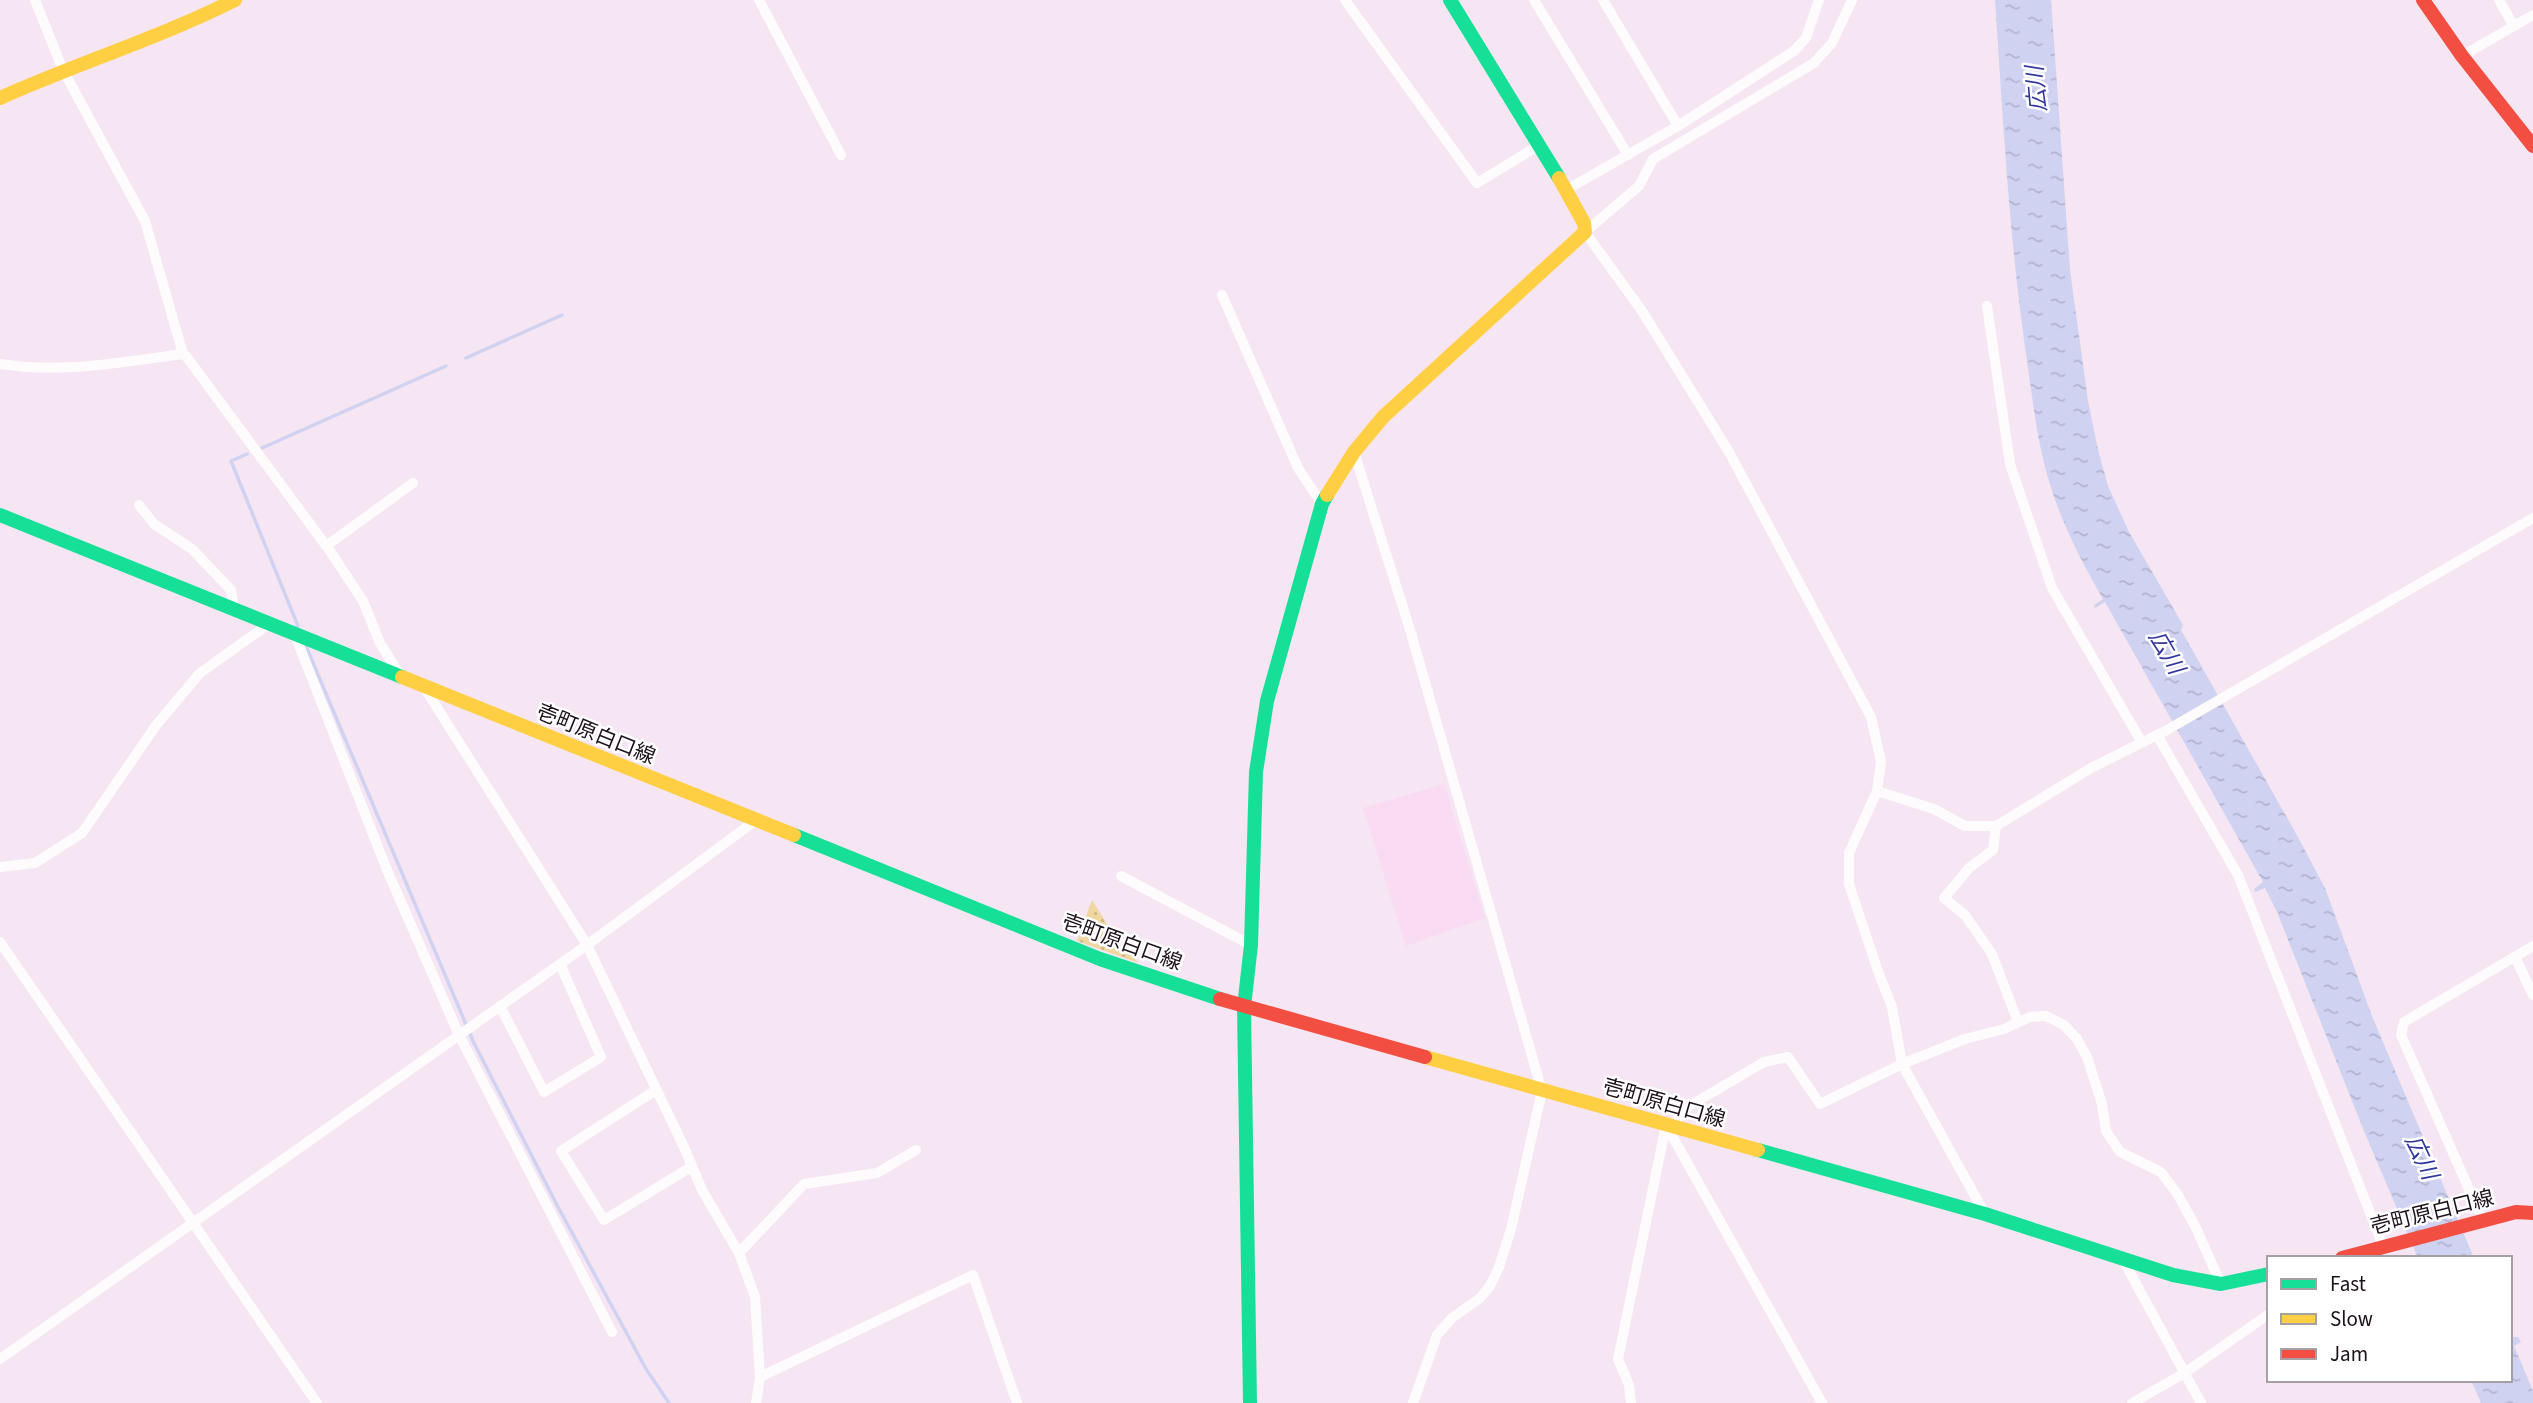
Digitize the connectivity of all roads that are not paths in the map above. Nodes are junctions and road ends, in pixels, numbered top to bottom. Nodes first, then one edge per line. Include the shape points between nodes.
1 (35, 0) edge
2 (759, 0) edge
3 (1345, 0) edge
4 (1450, 0) edge
5 (1534, 0) edge
6 (1603, 0) edge
7 (1819, 0) edge
8 (1852, 0) edge
9 (2423, 0) edge
10 (2499, 0) edge
11 (233, 1) edge
12 (2533, 15) edge
13 (2514, 26) junction
14 (2462, 56) junction
15 (63, 70) junction
16 (0, 97) edge
17 (1678, 126) junction
18 (1538, 146) junction
19 (2533, 146) edge
20 (841, 155) dead end
21 (1628, 155) junction
22 (1566, 190) junction
23 (1585, 232) junction
24 (1222, 295) dead end
25 (1987, 306) dead end
26 (183, 354) junction
27 (0, 364) edge
28 (1354, 452) junction
29 (413, 483) dead end
30 (1322, 504) junction
31 (139, 505) dead end
32 (0, 515) edge
33 (2533, 518) edge
34 (326, 546) junction
35 (234, 610) junction
36 (270, 624) junction
37 (295, 635) junction
38 (401, 678) junction
39 (424, 687) junction
40 (2157, 734) junction
41 (2141, 741) junction
42 (1877, 791) junction
43 (755, 821) junction
44 (1996, 826) junction
45 (0, 867) edge
46 (1121, 876) dead end
47 (0, 942) edge
48 (587, 945) junction
49 (1251, 945) junction
50 (2533, 946) edge
51 (2515, 957) junction
52 (560, 964) junction
53 (2533, 995) edge
54 (500, 1006) junction
55 (1244, 1007) junction
56 (2018, 1022) junction
57 (459, 1035) junction
58 (1902, 1064) junction
59 (656, 1090) junction
60 (1542, 1091) junction
61 (1671, 1127) junction
62 (916, 1150) dead end
63 (691, 1167) junction
64 (2533, 1213) edge
65 (1985, 1214) junction
66 (2480, 1221) junction
67 (194, 1224) junction
68 (2390, 1244) junction
69 (739, 1254) junction
70 (2349, 1256) edge
71 (2121, 1257) junction
72 (2267, 1274) edge
73 (2221, 1284) junction
74 (2267, 1315) edge
75 (611, 1332) dead end
76 (0, 1359) edge
77 (2183, 1374) junction
78 (760, 1377) junction
79 (317, 1403) edge
80 (756, 1403) edge
81 (1017, 1403) edge
82 (1250, 1403) edge
83 (1413, 1403) edge
84 (1631, 1403) edge
85 (1822, 1403) edge
86 (2132, 1403) edge
87 (2201, 1403) edge

1 - 15 street
2 - 20 street
3 - 18 street via 1478,183
4 - 18 main road
5 - 21 street
6 - 17 street
7 - 17 street via 1807,38 1794,51
8 - 23 street via 1832,43 1814,63 1653,159 1639,186
9 - 14 main road
10 - 13 street
11 - 15 main road via 198,19
12 - 13 street
13 - 14 street
14 - 19 main road
15 - 16 main road
15 - 26 street via 145,220
17 - 21 street
18 - 22 main road
21 - 22 street
22 - 23 main road
23 - 28 main road via 1383,417
23 - 42 street via 1642,311 1729,452 1871,717 1881,762
24 - 30 street via 1298,468
25 - 41 street via 2010,464 2052,588
26 - 27 street via 69,369
26 - 34 street
28 - 30 main road
28 - 60 street via 1411,633
29 - 34 street
30 - 49 main road via 1267,701 1256,772
31 - 35 street via 154,524 192,549 231,590
32 - 35 main road, 壱町原白口線
33 - 40 street
34 - 38 street via 363,601
35 - 36 main road, 壱町原白口線
36 - 37 main road, 壱町原白口線
36 - 45 street via 201,673 157,724 82,834 36,863
37 - 38 main road, 壱町原白口線
37 - 57 street via 387,870
38 - 39 main road, 壱町原白口線
39 - 43 main road, 壱町原白口線
39 - 48 street
40 - 41 street
40 - 68 street via 2238,875
41 - 44 street
42 - 44 street via 1934,808 1965,826
42 - 58 street via 1849,853 1849,884 1892,1007
43 - 48 street
43 - 55 main road, 壱町原白口線 via 1100,959
44 - 56 street via 1993,850 1969,868 1944,898 1965,915 1992,954
46 - 49 street
47 - 67 street
48 - 52 street
48 - 59 street
49 - 55 main road
50 - 51 street
51 - 53 street
51 - 66 street via 2404,1022 2401,1035
52 - 54 street
52 - 54 street via 601,1057 544,1092
54 - 57 street
55 - 60 main road, 壱町原白口線
55 - 82 main road
56 - 58 street
56 - 73 street via 2046,1016 2077,1039 2087,1057 2106,1131 2120,1152 2161,1172 2196,1227
57 - 67 street
57 - 75 street
58 - 61 street via 1821,1104 1788,1057 1764,1062 1679,1112
58 - 65 street
59 - 63 street
59 - 63 street via 561,1151 604,1220
60 - 61 main road, 壱町原白口線
60 - 83 street via 1499,1267 1480,1298 1437,1335
61 - 65 main road, 壱町原白口線
61 - 84 street via 1618,1359
61 - 85 street
62 - 69 street via 877,1172 804,1184
63 - 69 street
64 - 66 main road, 壱町原白口線 via 2516,1212
65 - 71 main road, 壱町原白口線
66 - 68 main road, 壱町原白口線
67 - 76 street
67 - 79 street
68 - 70 main road, 壱町原白口線
69 - 78 street via 755,1297
71 - 73 main road, 壱町原白口線 via 2174,1275
71 - 77 street
72 - 73 main road, 壱町原白口線
74 - 77 street
77 - 86 street
77 - 87 street
78 - 80 street
78 - 81 street via 973,1275

